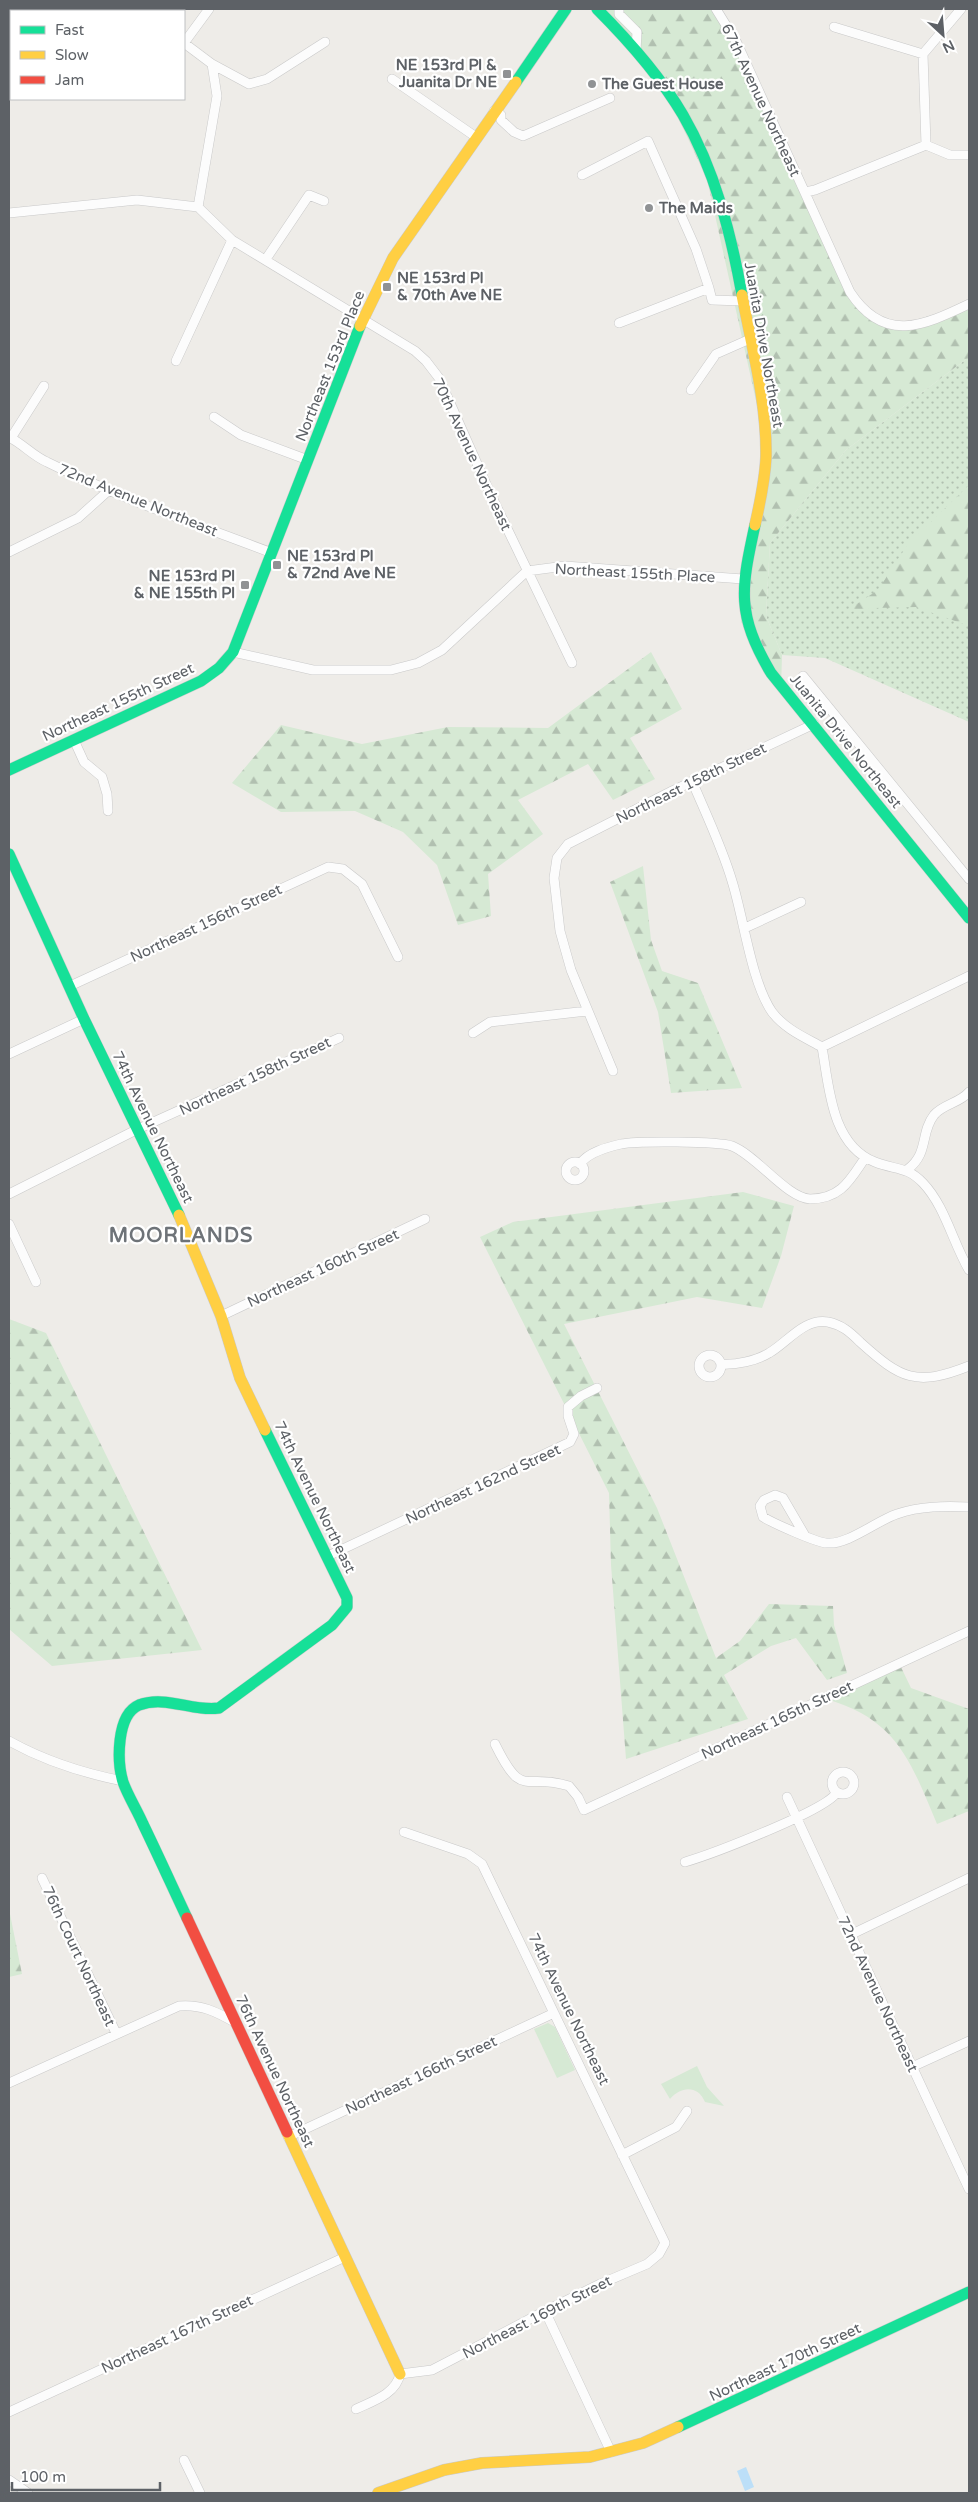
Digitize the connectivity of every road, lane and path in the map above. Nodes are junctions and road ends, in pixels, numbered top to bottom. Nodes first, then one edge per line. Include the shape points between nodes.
1 (209, 9) edge
2 (566, 9) edge
3 (597, 9) edge
4 (619, 9) edge
5 (716, 9) edge
6 (961, 9) edge
7 (834, 27) dead end
8 (185, 42) edge
9 (324, 42) dead end
10 (185, 44) edge
11 (636, 51) junction
12 (923, 54) junction
13 (212, 64) junction
14 (392, 80) dead end
15 (610, 98) dead end
16 (494, 111) junction
17 (476, 137) junction
18 (926, 145) junction
19 (969, 155) edge
20 (582, 175) dead end
21 (805, 192) junction
22 (324, 201) dead end
23 (198, 207) junction
24 (9, 213) edge
25 (232, 240) junction
26 (266, 259) junction
27 (709, 288) junction
28 (743, 301) junction
29 (969, 304) edge
30 (363, 319) junction
31 (619, 323) dead end
32 (750, 339) junction
33 (176, 362) dead end
34 (44, 386) dead end
35 (691, 390) dead end
36 (214, 417) dead end
37 (10, 437) edge
38 (308, 460) junction
39 (108, 491) junction
40 (9, 552) edge
41 (272, 553) junction
42 (527, 572) junction
43 (743, 579) junction
44 (234, 652) junction
45 (572, 663) dead end
46 (803, 676) dead end
47 (814, 724) junction
48 (74, 740) junction
49 (9, 770) edge
50 (692, 781) junction
51 (108, 811) dead end
52 (9, 854) edge
53 (969, 879) edge
54 (801, 902) dead end
55 (969, 918) edge
56 (745, 928) junction
57 (398, 957) dead end
58 (969, 976) edge
59 (70, 986) junction
60 (587, 1011) junction
61 (84, 1019) junction
62 (473, 1033) dead end
63 (339, 1038) dead end
64 (822, 1047) junction
65 (9, 1054) edge
66 (613, 1071) dead end
67 (969, 1092) edge
68 (138, 1129) junction
69 (865, 1158) junction
70 (580, 1164) dead end
71 (908, 1169) junction
72 (9, 1194) edge
73 (425, 1219) dead end
74 (9, 1224) edge
75 (969, 1270) edge
76 (36, 1282) dead end
77 (221, 1316) junction
78 (721, 1364) dead end
79 (969, 1366) edge
80 (598, 1388) dead end
81 (969, 1506) edge
82 (804, 1534) junction
83 (328, 1556) junction
84 (969, 1631) edge
85 (9, 1741) edge
86 (494, 1744) dead end
87 (123, 1781) junction
88 (837, 1792) dead end
89 (786, 1797) dead end
90 (796, 1817) junction
91 (404, 1832) dead end
92 (685, 1862) dead end
93 (42, 1878) dead end
94 (969, 1878) edge
95 (850, 1935) junction
96 (554, 2013) junction
97 (236, 2023) junction
98 (116, 2033) junction
99 (969, 2041) edge
100 (912, 2067) junction
101 (9, 2083) edge
102 (687, 2111) dead end
103 (288, 2137) junction
104 (622, 2155) junction
105 (969, 2190) edge
106 (665, 2243) joint
107 (345, 2257) junction
108 (969, 2292) edge
109 (545, 2311) junction
110 (400, 2374) junction
111 (356, 2409) dead end
112 (9, 2412) edge
113 (610, 2452) junction
114 (184, 2460) dead end
115 (9, 2480) edge
116 (28, 2493) edge
117 (200, 2493) edge
118 (378, 2493) edge

1 - 8 street
2 - 16 street, Northeast 153rd Place
3 - 11 street, Juanita Drive Northeast
4 - 11 street via 618,14 624,22 637,32
5 - 21 street, 67th Avenue Northeast via 737,43
6 - 12 street
7 - 12 street
9 - 13 street via 267,79 249,84
10 - 13 street
11 - 28 street, Juanita Drive Northeast via 679,109 700,150 724,218
12 - 18 street
13 - 23 street via 218,96
14 - 17 street
15 - 16 street via 523,136 514,132
16 - 17 street, Northeast 153rd Place
17 - 30 street, Northeast 153rd Place via 393,258
18 - 19 street via 950,155
18 - 21 street
20 - 27 street via 648,141 696,249
21 - 29 street, 67th Avenue Northeast via 850,292 860,308 872,318 896,326 913,326 931,322
22 - 26 street via 309,195
23 - 24 street via 137,200
23 - 25 street, 70th Avenue Northeast
25 - 26 street, 70th Avenue Northeast
25 - 33 street
26 - 30 street, 70th Avenue Northeast
27 - 28 street via 712,300
27 - 31 street
28 - 32 street, Juanita Drive Northeast
30 - 38 street, Northeast 153rd Place
30 - 42 street, 70th Avenue Northeast via 414,351 435,372
32 - 35 street via 716,354
32 - 43 street, Juanita Drive Northeast via 766,426 765,474
34 - 37 street
36 - 38 street via 241,436
37 - 39 street, 72nd Avenue Northeast via 44,461
38 - 41 street, Northeast 153rd Place
39 - 40 street via 78,518
39 - 41 street, 72nd Avenue Northeast
41 - 44 street, Northeast 153rd Place
42 - 43 street, Northeast 155th Place via 564,566
42 - 44 street via 442,650 418,663 391,670 313,670
42 - 45 street, 70th Avenue Northeast
43 - 47 street, Juanita Drive Northeast via 744,614 753,644 771,673
44 - 48 street, Northeast 155th Street via 201,681
46 - 53 street
47 - 50 street, Northeast 158th Street
47 - 55 street, Juanita Drive Northeast
48 - 49 street, Northeast 155th Street
48 - 51 street via 84,762 102,777
50 - 56 street via 732,878
50 - 60 street, Northeast 158th Street via 568,844 557,858 555,886 560,931
52 - 59 street, 74th Avenue Northeast
54 - 56 street
56 - 64 street via 755,972 773,1013 787,1028
57 - 59 street, Northeast 156th Street via 362,884 343,869 328,867
58 - 64 street
59 - 61 street, 74th Avenue Northeast
60 - 62 street via 490,1022
60 - 66 street
61 - 65 street
61 - 68 street, 74th Avenue Northeast
63 - 68 street, Northeast 158th Street
64 - 69 street via 834,1112 843,1132
67 - 71 street via 934,1115 929,1123 924,1150
68 - 72 street, Northeast 158th Street
68 - 77 street, 74th Avenue Northeast via 190,1238
69 - 70 street via 840,1192 808,1199 790,1191 751,1156 730,1146 684,1142 623,1144 596,1152
69 - 71 street
71 - 75 street via 934,1198
73 - 77 street, Northeast 160th Street
74 - 76 street
77 - 83 street, 74th Avenue Northeast via 240,1378
78 - 79 street via 748,1361 767,1354 808,1324 826,1322 848,1330 886,1365 903,1374 935,1378
80 - 83 street, Northeast 162nd Street via 568,1407 574,1434 570,1442
81 - 82 street via 940,1506 898,1513 828,1544
82 - 82 street via 783,1498 775,1495 764,1500 760,1506 763,1517
83 - 87 street, 74th Avenue Northeast via 347,1598 347,1607 342,1615 312,1641 219,1708 205,1711 152,1701 134,1708 124,1718 119,1731
84 - 86 street, Northeast 165th Street via 584,1810 569,1786 526,1783 515,1777
85 - 87 street via 31,1754 83,1773
87 - 97 street, 76th Avenue Northeast
88 - 90 street via 831,1800
89 - 90 street, 72nd Avenue Northeast
90 - 92 street
90 - 95 street, 72nd Avenue Northeast
91 - 96 street, 74th Avenue Northeast via 468,1854 482,1864
93 - 98 street, 76th Court Northeast
94 - 95 street
95 - 100 street, 72nd Avenue Northeast
96 - 103 street, Northeast 166th Street
96 - 104 street, 74th Avenue Northeast
97 - 98 street via 209,2009 179,2006
97 - 103 street, 76th Avenue Northeast
98 - 101 street
99 - 100 street
100 - 105 street, 72nd Avenue Northeast
102 - 104 street via 676,2127
103 - 107 street, 76th Avenue Northeast
104 - 106 street, 74th Avenue Northeast
106 - 109 street, Northeast 169th Street via 659,2254 647,2264
107 - 110 street, 76th Avenue Northeast
107 - 112 street, Northeast 167th Street
108 - 113 street, Northeast 170th Street via 679,2428 644,2443
109 - 110 street, Northeast 169th Street via 432,2370
109 - 113 street
110 - 111 street via 398,2384 391,2390
113 - 118 street, Northeast 170th Street via 568,2459 468,2465 423,2476
114 - 117 street
115 - 116 street

